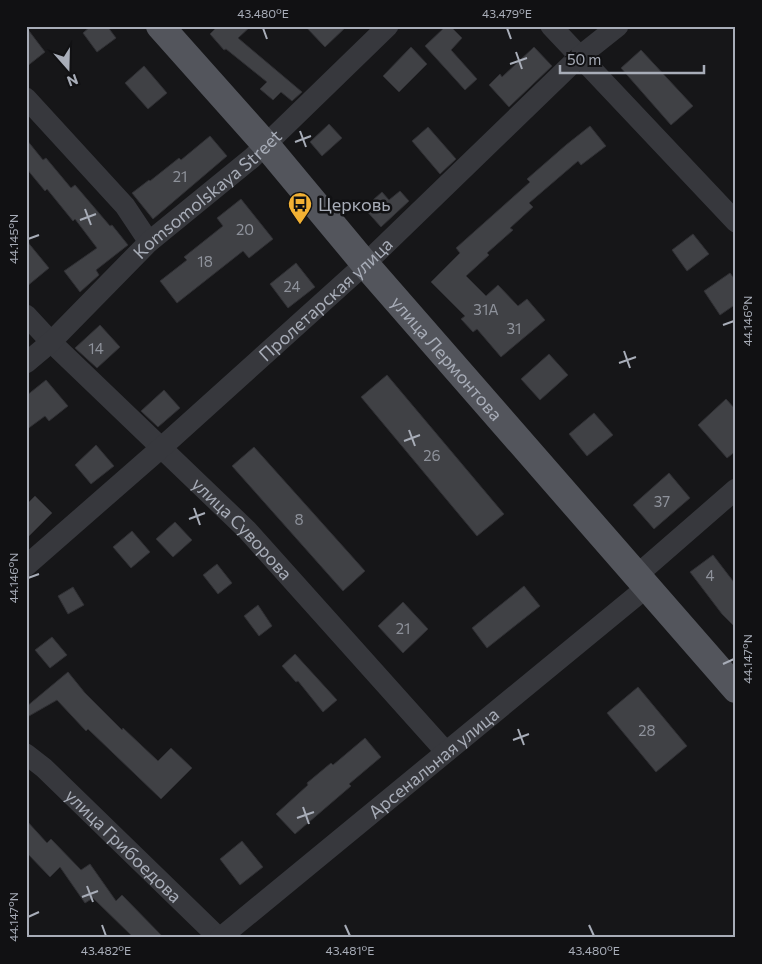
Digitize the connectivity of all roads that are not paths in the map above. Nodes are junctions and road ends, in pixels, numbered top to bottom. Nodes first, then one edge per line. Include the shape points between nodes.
1 (160, 26) edge
2 (388, 26) edge
3 (550, 26) edge
4 (618, 26) edge
5 (579, 57) junction
6 (26, 98) edge
7 (266, 146) junction
8 (736, 222) edge
9 (149, 242) junction
10 (365, 264) junction
11 (26, 315) edge
12 (51, 342) junction
13 (26, 363) edge
14 (161, 448) junction
15 (736, 489) edge
16 (26, 566) edge
17 (641, 581) junction
18 (736, 689) edge
19 (446, 752) junction
20 (26, 754) edge
21 (220, 938) edge

1 - 7 main road, улица Лермонтова
2 - 7 street, Komsomolskaya Street
3 - 5 street
4 - 5 street, Пролетарская улица
5 - 8 street
5 - 10 street, Пролетарская улица
6 - 9 street via 126,206
7 - 9 street, Komsomolskaya Street
7 - 10 main road, улица Лермонтова
9 - 12 street, Komsomolskaya Street
10 - 14 street, Пролетарская улица
10 - 17 main road, улица Лермонтова
11 - 12 street, улица Суворова
12 - 13 street, Komsomolskaya Street
12 - 14 street, улица Суворова
14 - 16 street, Пролетарская улица
14 - 19 street, улица Суворова via 247,530
15 - 17 street, Арсенальная улица
17 - 18 main road, улица Лермонтова
17 - 19 street, Арсенальная улица
19 - 21 street, Арсенальная улица
20 - 21 street, улица Грибоедова

